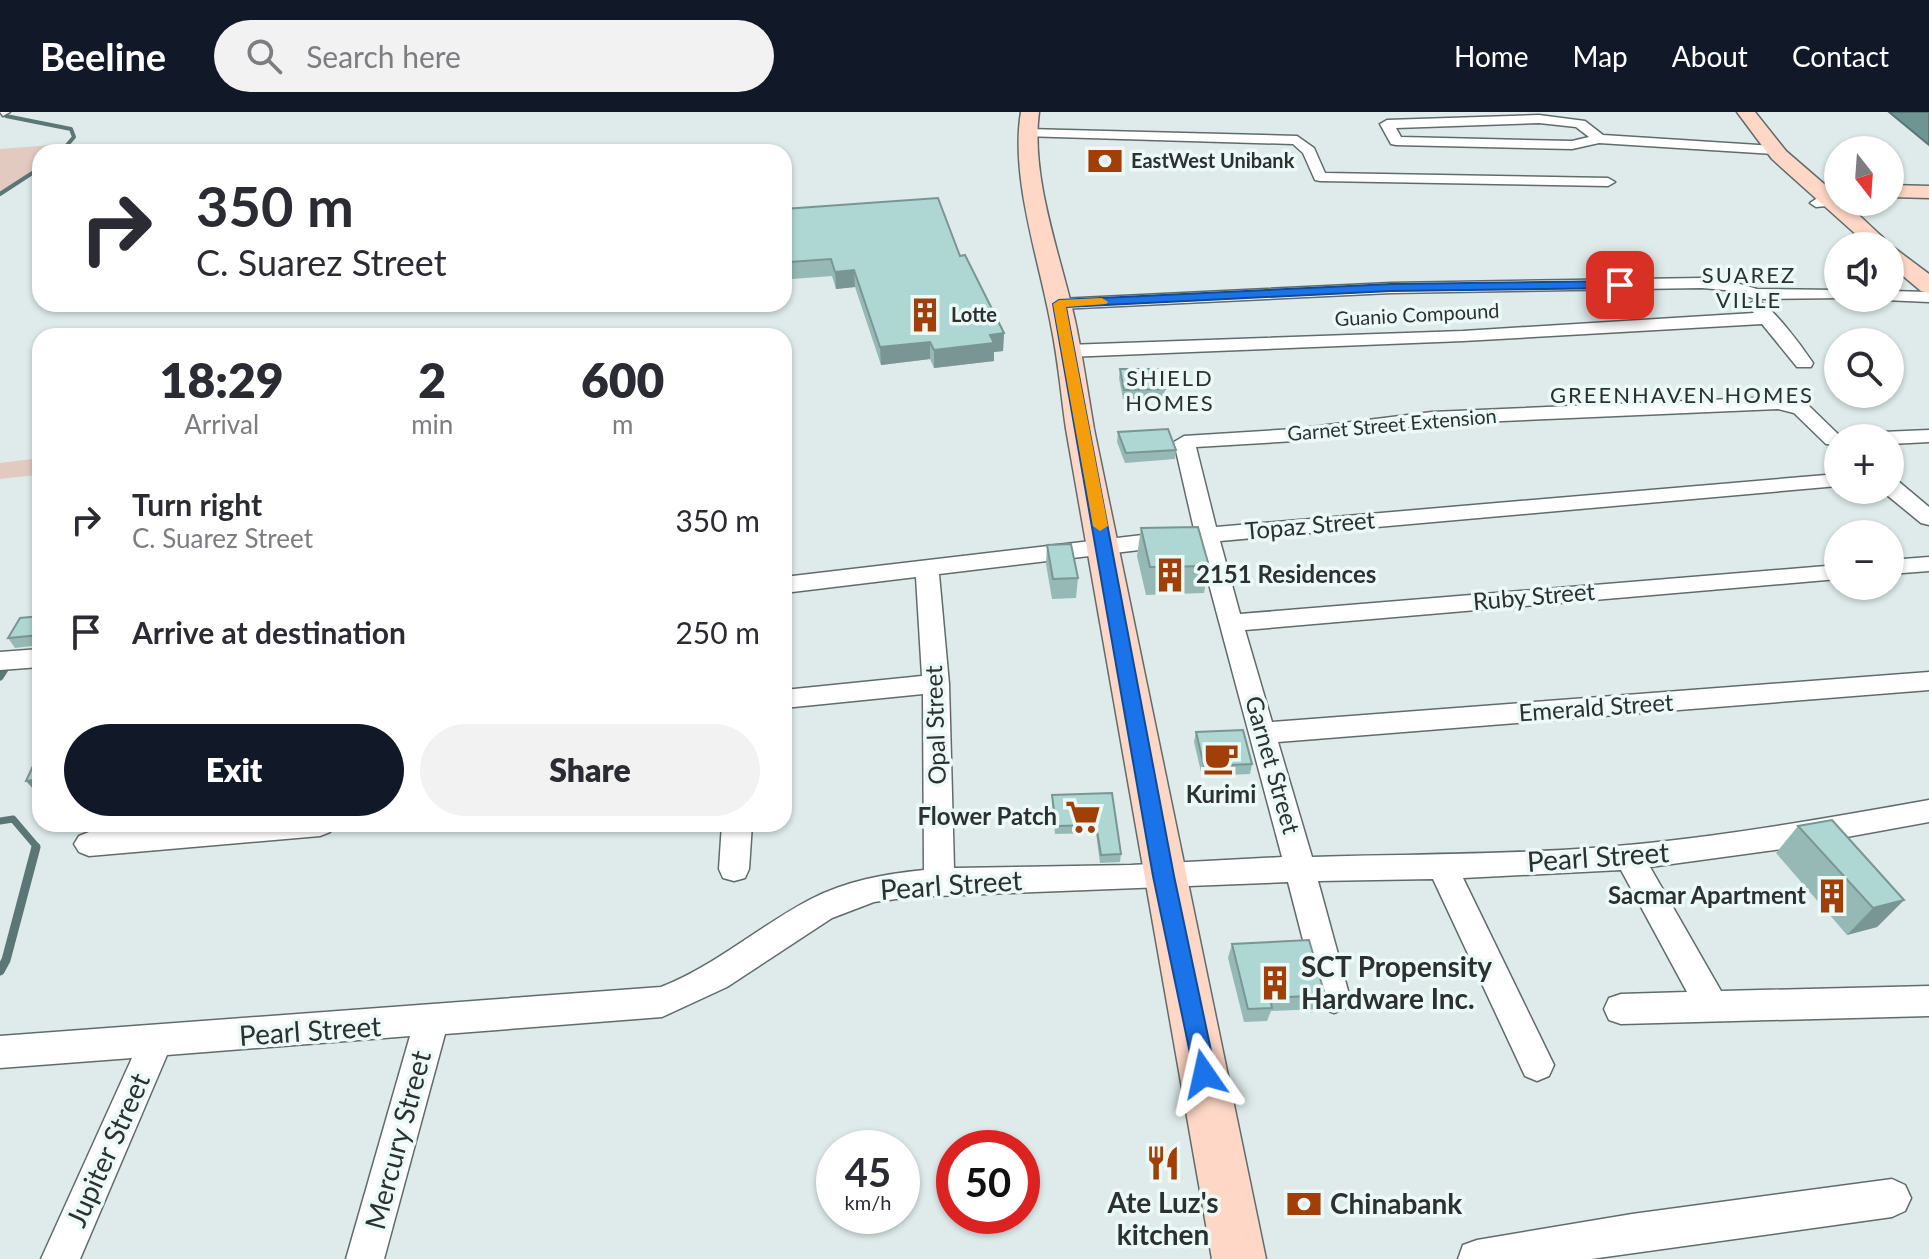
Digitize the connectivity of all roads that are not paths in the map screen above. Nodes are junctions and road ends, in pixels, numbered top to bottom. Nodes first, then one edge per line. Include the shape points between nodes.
1 (1030, 112) edge
2 (1746, 112) edge
3 (1027, 133) junction
4 (1599, 139) junction
5 (1774, 150) junction
6 (1608, 182) dead end
7 (1904, 191) edge
8 (1929, 192) edge
9 (1824, 193) edge
10 (1849, 216) edge
11 (1867, 232) edge
12 (1904, 265) edge
13 (1929, 286) edge
14 (1740, 289) junction
15 (1824, 295) edge
16 (1904, 296) edge
17 (1929, 297) edge
18 (1059, 304) junction
19 (1768, 318) junction
20 (1067, 351) junction
21 (1804, 363) dead end
22 (1824, 430) edge
23 (1929, 436) edge
24 (1904, 437) edge
25 (1824, 481) edge
26 (1904, 497) edge
27 (1929, 518) edge
28 (1206, 535) junction
29 (1104, 546) junction
30 (1929, 564) edge
31 (1904, 566) edge
32 (927, 568) junction
33 (1824, 573) edge
34 (792, 584) edge
35 (1231, 623) junction
36 (32, 659) edge
37 (0, 661) edge
38 (1929, 681) edge
39 (936, 684) junction
40 (792, 698) edge
41 (1264, 733) junction
42 (1929, 811) edge
43 (228, 832) edge
44 (736, 832) edge
45 (89, 844) dead end
46 (1629, 857) junction
47 (1442, 867) junction
48 (734, 869) dead end
49 (1302, 869) junction
50 (1164, 876) junction
51 (939, 882) junction
52 (1334, 998) dead end
53 (1929, 1001) edge
54 (1712, 1006) junction
55 (1621, 1009) dead end
56 (431, 1022) junction
57 (156, 1042) junction
58 (0, 1052) edge
59 (1537, 1065) dead end
60 (1892, 1198) dead end
61 (60, 1259) edge
62 (365, 1259) edge
63 (1239, 1259) edge
64 (1477, 1259) edge

1 - 3 main road
2 - 5 main road
3 - 6 street via 1297,140 1309,151 1320,177
3 - 18 main road
4 - 4 street via 1572,145 1396,141 1387,124 1563,119 1587,127
4 - 5 street
5 - 9 main road
7 - 8 main road
10 - 11 main road
12 - 13 main road
14 - 15 street
14 - 18 street via 1702,283 1391,288
14 - 19 street
16 - 17 street
18 - 20 main road
19 - 20 street, Guanio Compound
19 - 21 street
20 - 29 main road
22 - 28 street, Garnet Street Extension via 1790,404 1432,418 1184,442
23 - 24 street
25 - 28 street, Topaz Street
26 - 27 street
28 - 29 street, Topaz Street
28 - 35 street, Garnet Street
29 - 32 street, Topaz Street
29 - 50 main road
30 - 31 street
32 - 34 street, Topaz Street
32 - 39 street, Opal Street
33 - 35 street, Ruby Street
35 - 41 street, Garnet Street
36 - 37 street
38 - 41 street, Emerald Street
39 - 40 street
39 - 51 street, Opal Street
41 - 49 street, Garnet Street
42 - 46 street, Pearl Street
43 - 45 street
44 - 48 street
46 - 47 street, Pearl Street
46 - 54 street
47 - 49 street, Pearl Street
47 - 59 street
49 - 50 street, Pearl Street
49 - 52 street, Garnet Street
50 - 51 street, Pearl Street
50 - 63 main road
51 - 56 street, Pearl Street via 851,895 662,1002
53 - 54 street
54 - 55 street
56 - 57 street, Pearl Street
56 - 62 street, Mercury Street
57 - 58 street, Pearl Street
57 - 61 street, Jupiter Street
60 - 64 street

